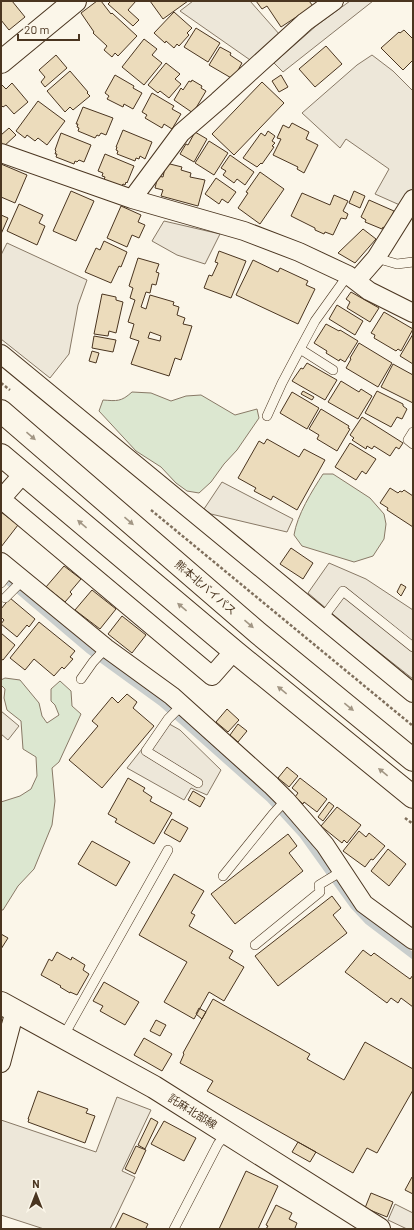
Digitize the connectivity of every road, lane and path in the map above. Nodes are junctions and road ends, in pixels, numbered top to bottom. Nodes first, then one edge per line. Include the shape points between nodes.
1 (75, 1) edge
2 (334, 1) edge
3 (1, 62) edge
4 (1, 153) edge
5 (132, 198) junction
6 (413, 200) edge
7 (376, 258) junction
8 (413, 262) edge
9 (352, 278) junction
10 (413, 313) edge
11 (300, 349) junction
12 (1, 354) edge
13 (333, 370) dead end
14 (1, 383) edge
15 (13, 393) dead end
16 (1, 411) edge
17 (267, 416) dead end
18 (413, 432) edge
19 (413, 444) edge
20 (1, 455) edge
21 (23, 474) junction
22 (1, 499) edge
23 (150, 509) dead end
24 (10, 575) edge
25 (7, 596) dead end
26 (322, 618) junction
27 (413, 647) edge
28 (104, 650) junction
29 (234, 651) junction
30 (81, 679) dead end
31 (413, 693) edge
32 (180, 707) junction
33 (413, 726) edge
34 (413, 760) edge
35 (198, 783) dead end
36 (413, 796) edge
37 (284, 802) junction
38 (168, 850) dead end
39 (339, 873) junction
40 (223, 876) dead end
41 (413, 940) edge
42 (255, 945) dead end
43 (8, 1006) edge
44 (63, 1037) junction
45 (1, 1063) edge
46 (227, 1133) junction
47 (174, 1229) edge
48 (379, 1229) edge

1 - 3 main road
2 - 5 street via 305,22 181,133
4 - 5 street
5 - 9 street via 244,231 299,252
6 - 7 street
7 - 8 lane via 397,264
7 - 9 street
9 - 10 street via 369,291
9 - 11 lane via 315,321
11 - 13 lane
11 - 17 lane
12 - 26 street
14 - 15 path
16 -> 34 main road, 熊本北バイパス via 258,633
18 - 19 lane via 408,440
20 - 21 main road
21 - 22 street
29 -> 21 main road
22 - 29 street via 212,676
23 - 33 path
24 - 25 lane
24 - 28 street
26 - 27 lane via 343,592
26 - 31 street
28 - 30 lane
28 - 32 street via 172,696
36 -> 29 main road
32 - 35 lane via 168,719 146,751
32 - 37 street
37 - 39 street via 326,845
37 - 40 lane
38 - 44 lane
39 - 41 street via 364,904
39 - 42 lane via 319,885 320,892
43 - 44 main road, 託麻北部線
43 - 45 street
44 - 46 main road, 託麻北部線 via 154,1086
46 - 47 lane via 218,1144
46 - 48 main road, 託麻北部線

